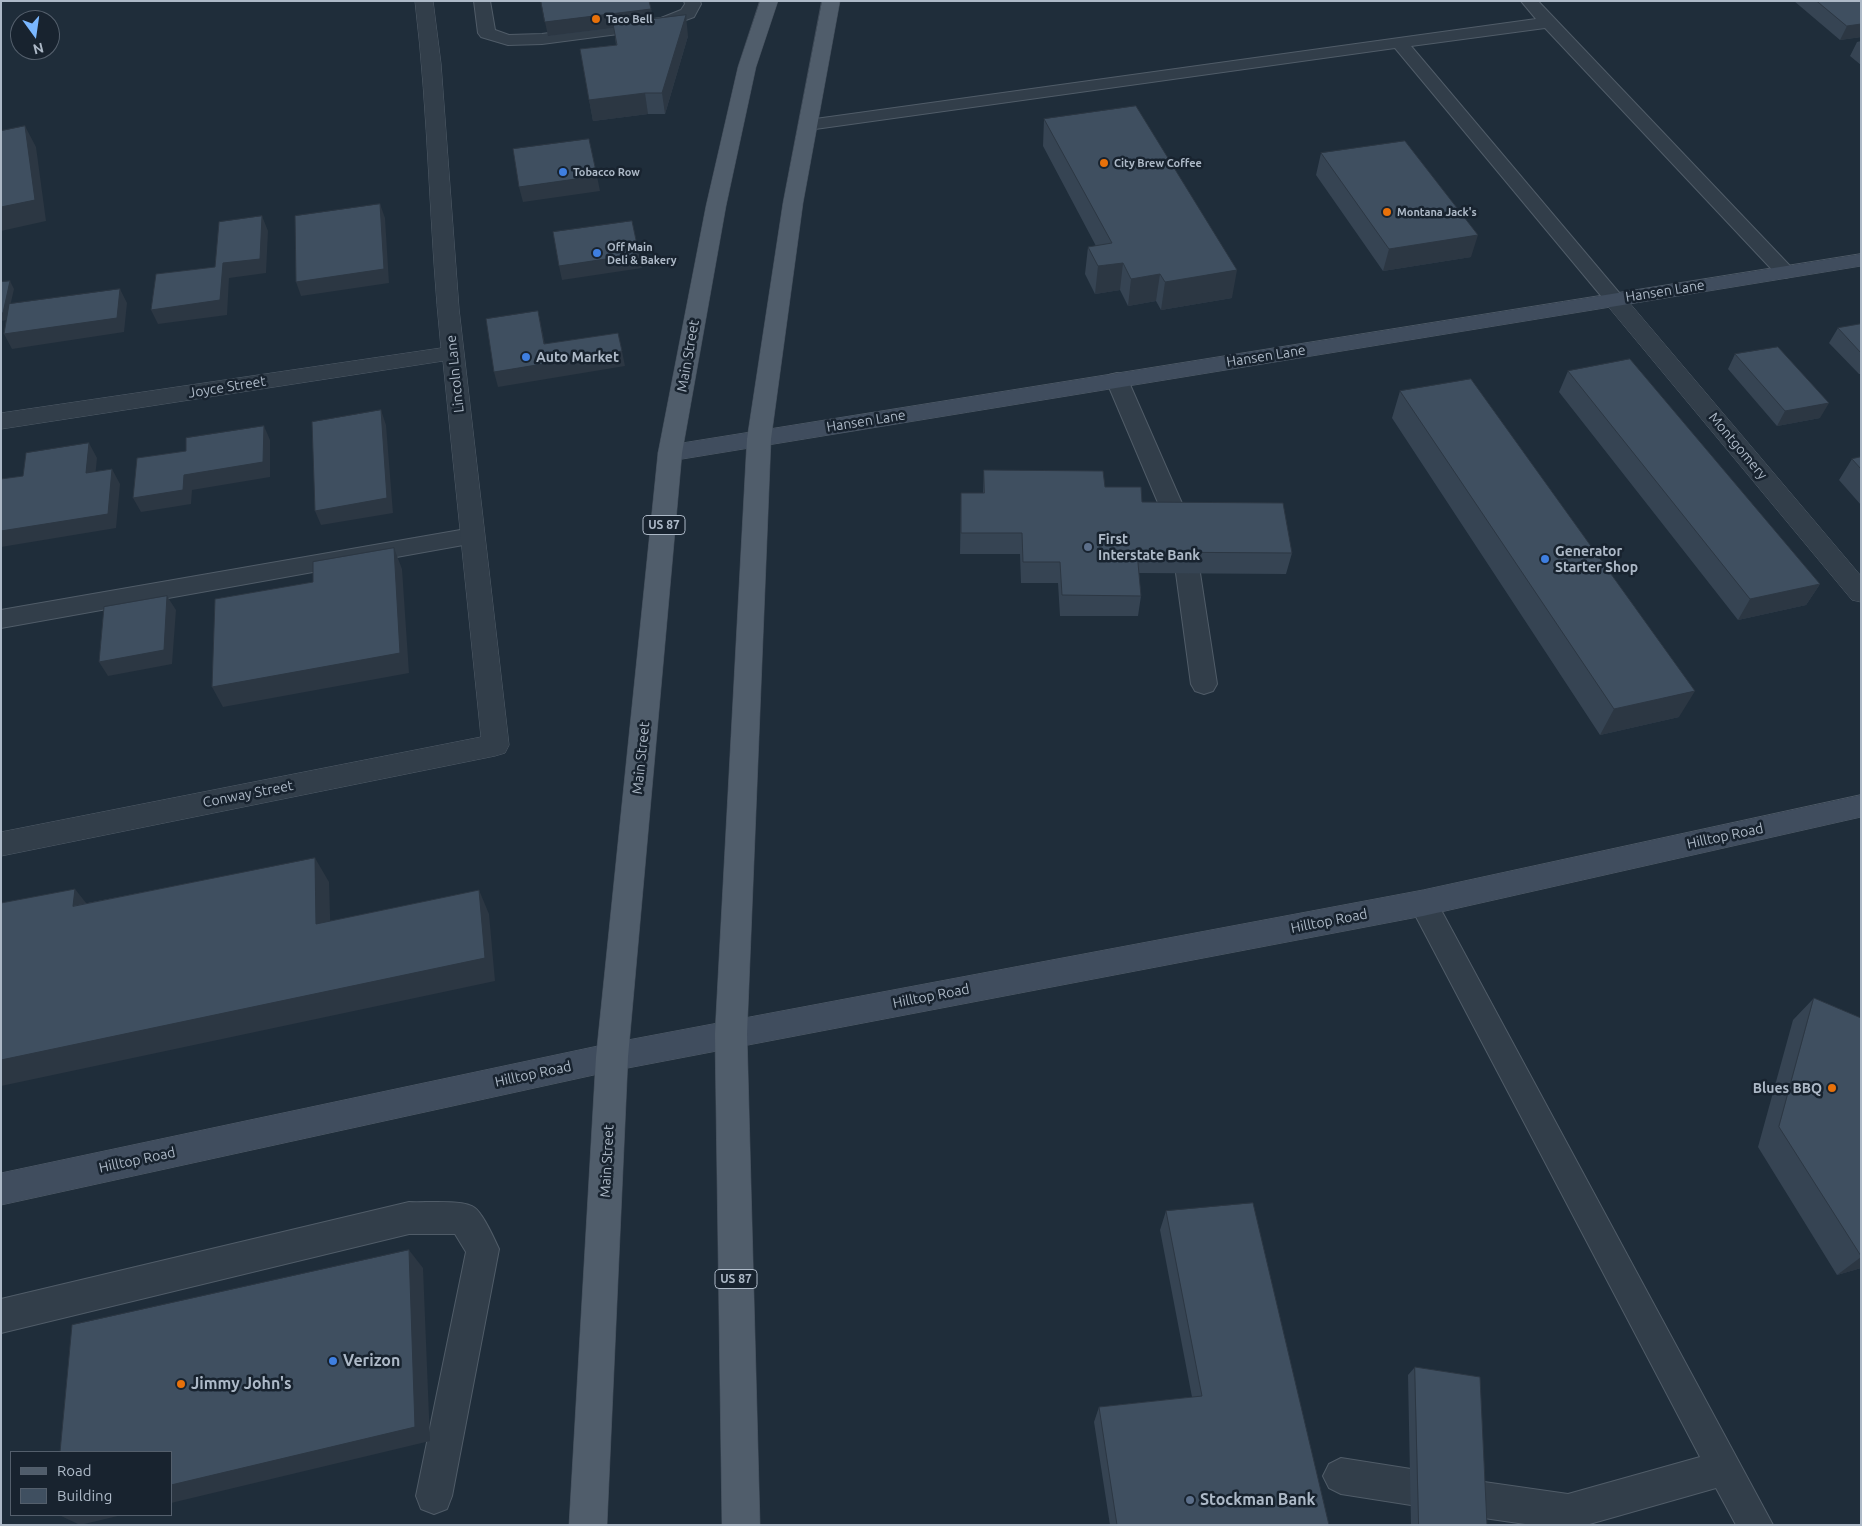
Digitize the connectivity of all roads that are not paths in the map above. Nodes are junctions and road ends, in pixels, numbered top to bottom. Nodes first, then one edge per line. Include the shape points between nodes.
1 (424, 1) edge
2 (482, 1) edge
3 (692, 1) edge
4 (769, 1) edge
5 (831, 1) edge
6 (1530, 1) edge
7 (1549, 22) junction
8 (1399, 42) junction
9 (808, 125) junction
10 (1861, 260) edge
11 (1785, 272) junction
12 (1614, 299) junction
13 (452, 353) junction
14 (1117, 380) junction
15 (1, 421) edge
16 (759, 439) junction
17 (670, 453) junction
18 (1179, 524) edge
19 (472, 536) junction
20 (1188, 573) edge
21 (1861, 593) edge
22 (1, 619) edge
23 (1204, 684) dead end
24 (496, 745) joint
25 (1861, 806) edge
26 (1, 844) edge
27 (1423, 903) junction
28 (731, 1034) junction
29 (612, 1057) junction
30 (1, 1189) edge
31 (1, 1316) edge
32 (1724, 1468) junction
33 (1341, 1476) dead end
34 (1411, 1487) dead end
35 (434, 1496) dead end
36 (1477, 1499) edge
37 (588, 1525) edge
38 (741, 1525) edge
39 (1755, 1525) edge

1 - 13 street, Lincoln Lane via 439,145 442,235
2 - 3 lane via 487,33 508,40 542,39 664,23 688,14
4 - 17 main road, Main Street / US 87 via 747,67 716,206
5 - 9 main road, US 87
6 - 7 lane
7 - 8 lane
7 - 11 lane
8 - 9 lane
8 - 12 lane
9 - 16 main road, US 87 via 793,203
10 - 11 main road, Hansen Lane
11 - 12 main road, Hansen Lane
12 - 14 main road, Hansen Lane
12 - 21 street, Montgomery
13 - 15 street, Joyce Street
13 - 19 street, Lincoln Lane
14 - 16 main road, Hansen Lane
14 - 18 lane
16 - 17 main road, Hansen Lane
16 - 28 main road, US 87
17 - 29 main road, Main Street / US 87
19 - 22 lane
19 - 24 street, Lincoln Lane
20 - 23 lane
24 - 26 street, Conway Street
25 - 27 main road, Hilltop Road
27 - 28 main road, Hilltop Road
27 - 32 lane
28 - 29 main road, Hilltop Road
28 - 38 main road, US 87
29 - 30 main road, Hilltop Road
29 - 37 main road, Main Street / US 87
31 - 35 lane via 409,1218 464,1219 483,1249
32 - 36 lane via 1568,1512
32 - 39 lane
33 - 34 lane

